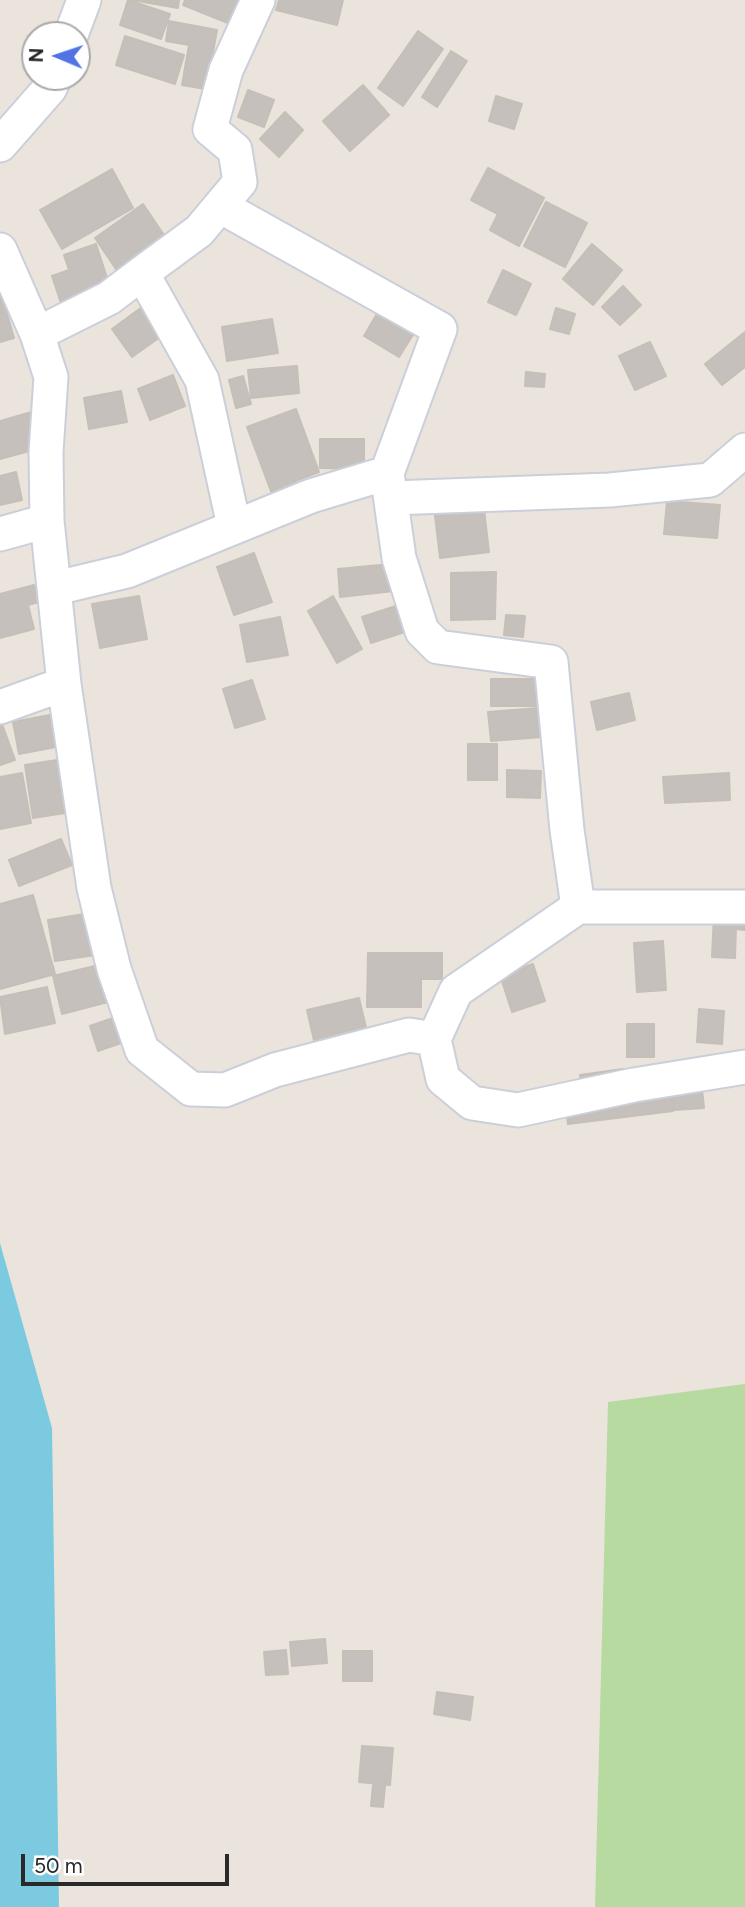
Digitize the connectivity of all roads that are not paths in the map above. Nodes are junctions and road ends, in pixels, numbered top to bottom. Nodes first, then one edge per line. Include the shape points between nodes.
1 (85, 0) edge
2 (258, 0) edge
3 (77, 21) edge
4 (47, 91) edge
5 (0, 145) edge
6 (220, 206) junction
7 (0, 250) edge
8 (142, 273) junction
9 (37, 334) junction
10 (745, 450) edge
11 (389, 485) junction
12 (47, 521) junction
13 (234, 526) junction
14 (0, 534) edge
15 (56, 588) junction
16 (64, 684) junction
17 (0, 706) edge
18 (578, 907) junction
19 (745, 907) edge
20 (434, 1039) junction
21 (745, 1067) edge

1 - 3 street
2 - 6 street via 226,70 211,130 235,150 240,182
4 - 5 street
6 - 8 street via 199,230
6 - 11 street via 440,329
7 - 9 street
8 - 9 street via 109,298
8 - 13 street via 202,380
9 - 12 street via 51,377
10 - 11 street via 710,480 610,491
11 - 13 street via 311,496
11 - 18 street via 398,558 422,631 438,647 551,662
12 - 14 street
12 - 15 street
13 - 15 street via 127,570
15 - 16 street
16 - 17 street
16 - 20 street via 94,888 114,969 142,1050 191,1088 225,1090 275,1070 409,1035
18 - 19 street
18 - 20 street via 456,991
20 - 21 street via 443,1079 472,1103 518,1110

